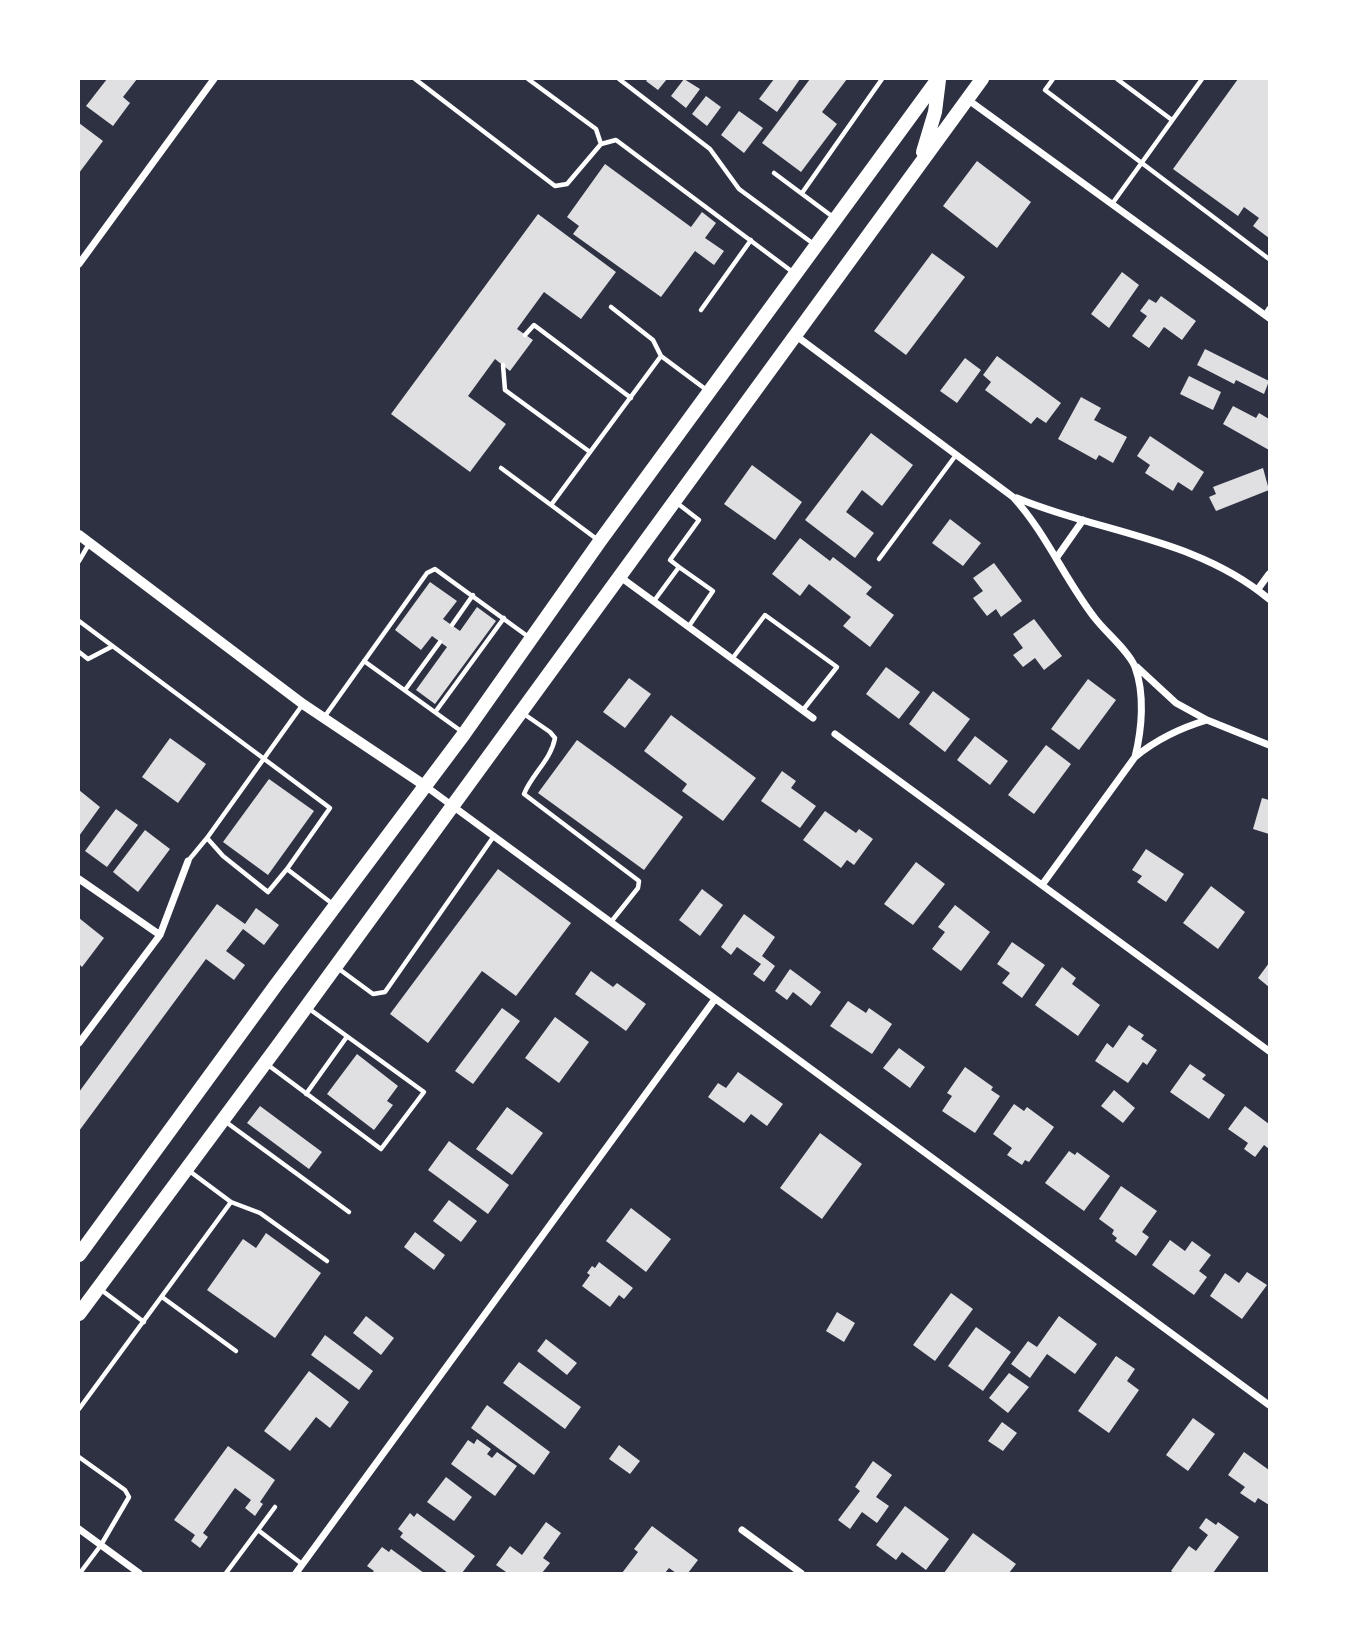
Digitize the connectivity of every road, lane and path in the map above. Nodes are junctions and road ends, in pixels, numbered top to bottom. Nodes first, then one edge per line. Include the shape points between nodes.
1 (214, 79) edge
2 (415, 79) edge
3 (528, 79) edge
4 (619, 79) edge
5 (883, 79) edge
6 (939, 79) edge
7 (967, 79) edge
8 (982, 79) edge
9 (1053, 79) edge
10 (1117, 79) edge
11 (1201, 79) edge
12 (967, 99) junction
13 (1172, 120) junction
14 (601, 144) junction
15 (920, 163) junction
16 (1142, 163) junction
17 (774, 173) dead end
18 (802, 193) junction
19 (1112, 204) junction
20 (836, 219) junction
21 (751, 240) junction
22 (816, 245) junction
23 (1269, 259) edge
24 (79, 264) edge
25 (795, 274) junction
26 (611, 307) dead end
27 (701, 310) dead end
28 (1268, 313) edge
29 (795, 334) junction
30 (525, 335) dead end
31 (661, 356) junction
32 (503, 365) dead end
33 (709, 391) junction
34 (631, 398) junction
35 (590, 452) junction
36 (956, 455) junction
37 (500, 468) dead end
38 (1013, 496) junction
39 (674, 500) junction
40 (551, 505) junction
41 (1083, 520) junction
42 (79, 535) edge
43 (600, 541) junction
44 (89, 542) junction
45 (1057, 557) junction
46 (879, 559) dead end
47 (79, 561) edge
48 (679, 567) junction
49 (1269, 574) edge
50 (619, 576) junction
51 (1258, 589) junction
52 (473, 595) junction
53 (1269, 599) edge
54 (654, 601) junction
55 (504, 618) junction
56 (456, 620) junction
57 (79, 621) edge
58 (452, 625) dead end
59 (464, 625) dead end
60 (689, 626) junction
61 (531, 639) junction
62 (111, 647) junction
63 (445, 650) dead end
64 (79, 652) edge
65 (732, 659) junction
66 (364, 661) junction
67 (1134, 664) junction
68 (423, 665) junction
69 (430, 670) dead end
70 (405, 690) junction
71 (303, 704) junction
72 (803, 710) junction
73 (436, 711) junction
74 (520, 712) junction
75 (324, 718) junction
76 (813, 718) dead end
77 (1207, 720) junction
78 (464, 734) junction
79 (835, 734) dead end
80 (1269, 745) edge
81 (1135, 757) junction
82 (263, 759) junction
83 (424, 785) junction
84 (452, 806) junction
85 (494, 836) junction
86 (207, 838) junction
87 (188, 861) joint
88 (287, 869) junction
89 (79, 879) edge
90 (1042, 885) junction
91 (335, 906) junction
92 (610, 922) junction
93 (160, 935) junction
94 (335, 966) junction
95 (715, 999) junction
96 (306, 1006) junction
97 (346, 1037) junction
98 (79, 1043) edge
99 (1269, 1051) edge
100 (264, 1063) junction
101 (306, 1094) junction
102 (223, 1120) junction
103 (186, 1169) junction
104 (231, 1202) junction
105 (349, 1212) dead end
106 (79, 1255) edge
107 (327, 1261) dead end
108 (98, 1288) junction
109 (162, 1297) junction
110 (79, 1314) edge
111 (144, 1322) junction
112 (236, 1351) dead end
113 (1269, 1405) edge
114 (79, 1409) edge
115 (79, 1457) edge
116 (275, 1507) dead end
117 (79, 1529) edge
118 (258, 1530) junction
119 (742, 1530) dead end
120 (101, 1545) junction
121 (303, 1564) junction
122 (80, 1573) edge
123 (139, 1573) edge
124 (226, 1573) edge
125 (296, 1573) edge
126 (801, 1573) edge

1 - 24 street
2 - 14 lane via 555,186 567,184
3 - 14 lane via 596,129
4 - 22 lane via 710,149 739,189
5 - 18 lane
6 - 15 main road
6 - 20 main road
7 - 12 main road
8 - 12 main road
9 - 16 lane via 1045,90
10 - 13 lane
11 - 13 lane
12 - 15 main road
12 - 19 street
13 - 16 lane
14 - 21 lane via 616,140
15 - 29 main road
16 - 19 lane
16 - 23 lane
17 - 18 lane
18 - 20 lane
19 - 28 street
20 - 22 main road
21 - 25 lane
21 - 27 lane
22 - 25 main road
25 - 33 main road
26 - 31 lane via 653,341
29 - 36 street
29 - 39 main road
30 - 34 lane via 534,325
31 - 33 lane
31 - 34 lane
32 - 35 lane via 505,390
33 - 43 main road
34 - 35 lane
35 - 40 lane
36 - 38 street
36 - 46 lane
37 - 40 lane
38 - 41 street
38 - 45 street
39 - 48 lane via 699,520 670,560
39 - 50 main road
40 - 43 lane
41 - 45 street
41 - 51 street via 1166,543
42 - 44 street
43 - 61 main road
44 - 47 lane
44 - 71 street
45 - 67 street via 1095,618
48 - 54 lane
48 - 60 lane via 713,591
49 - 51 street
50 - 54 street
50 - 74 main road
51 - 53 street
52 - 55 lane
52 - 56 lane
52 - 66 lane via 435,569 427,573
54 - 60 street
55 - 61 lane
55 - 73 lane
56 - 58 lane
56 - 59 lane
57 - 62 lane
60 - 65 street
61 - 78 main road
62 - 64 lane via 88,659
62 - 82 lane
63 - 68 lane via 439,643
65 - 72 street
65 - 72 lane via 765,615 837,667
66 - 70 lane
66 - 75 lane
67 - 77 street via 1176,703
67 - 81 street via 1140,686 1140,736
68 - 69 lane
68 - 70 lane
70 - 73 lane
71 - 75 street
71 - 82 lane
72 - 76 street
73 - 78 lane
74 - 84 main road
74 - 92 lane via 555,738 553,749 524,794 639,881
75 - 83 street
77 - 80 street
77 - 81 street via 1169,734
78 - 83 main road
79 - 90 street
81 - 90 street
82 - 86 lane
82 - 88 lane via 330,808
83 - 84 street
83 - 91 main road
84 - 85 street
84 - 94 main road
85 - 92 street
85 - 94 lane via 385,992 373,994
86 - 87 lane
86 - 88 lane via 268,892
87 - 93 street
88 - 91 lane
89 - 93 street
90 - 99 street
91 - 106 main road
92 - 95 street
93 - 98 street
94 - 96 main road
95 - 113 street
95 - 121 street
96 - 97 lane
96 - 100 main road
97 - 101 lane
97 - 101 lane via 424,1092 381,1149
100 - 101 lane
100 - 102 main road
102 - 103 main road
102 - 105 lane
103 - 104 lane
103 - 108 main road
104 - 107 lane via 260,1213
104 - 109 lane
108 - 110 main road
108 - 111 lane
109 - 111 lane
109 - 112 lane
111 - 114 lane
115 - 120 lane via 129,1497
116 - 118 lane
117 - 120 street
118 - 121 lane
118 - 124 lane
119 - 126 street
120 - 122 lane
120 - 123 street
121 - 125 street

